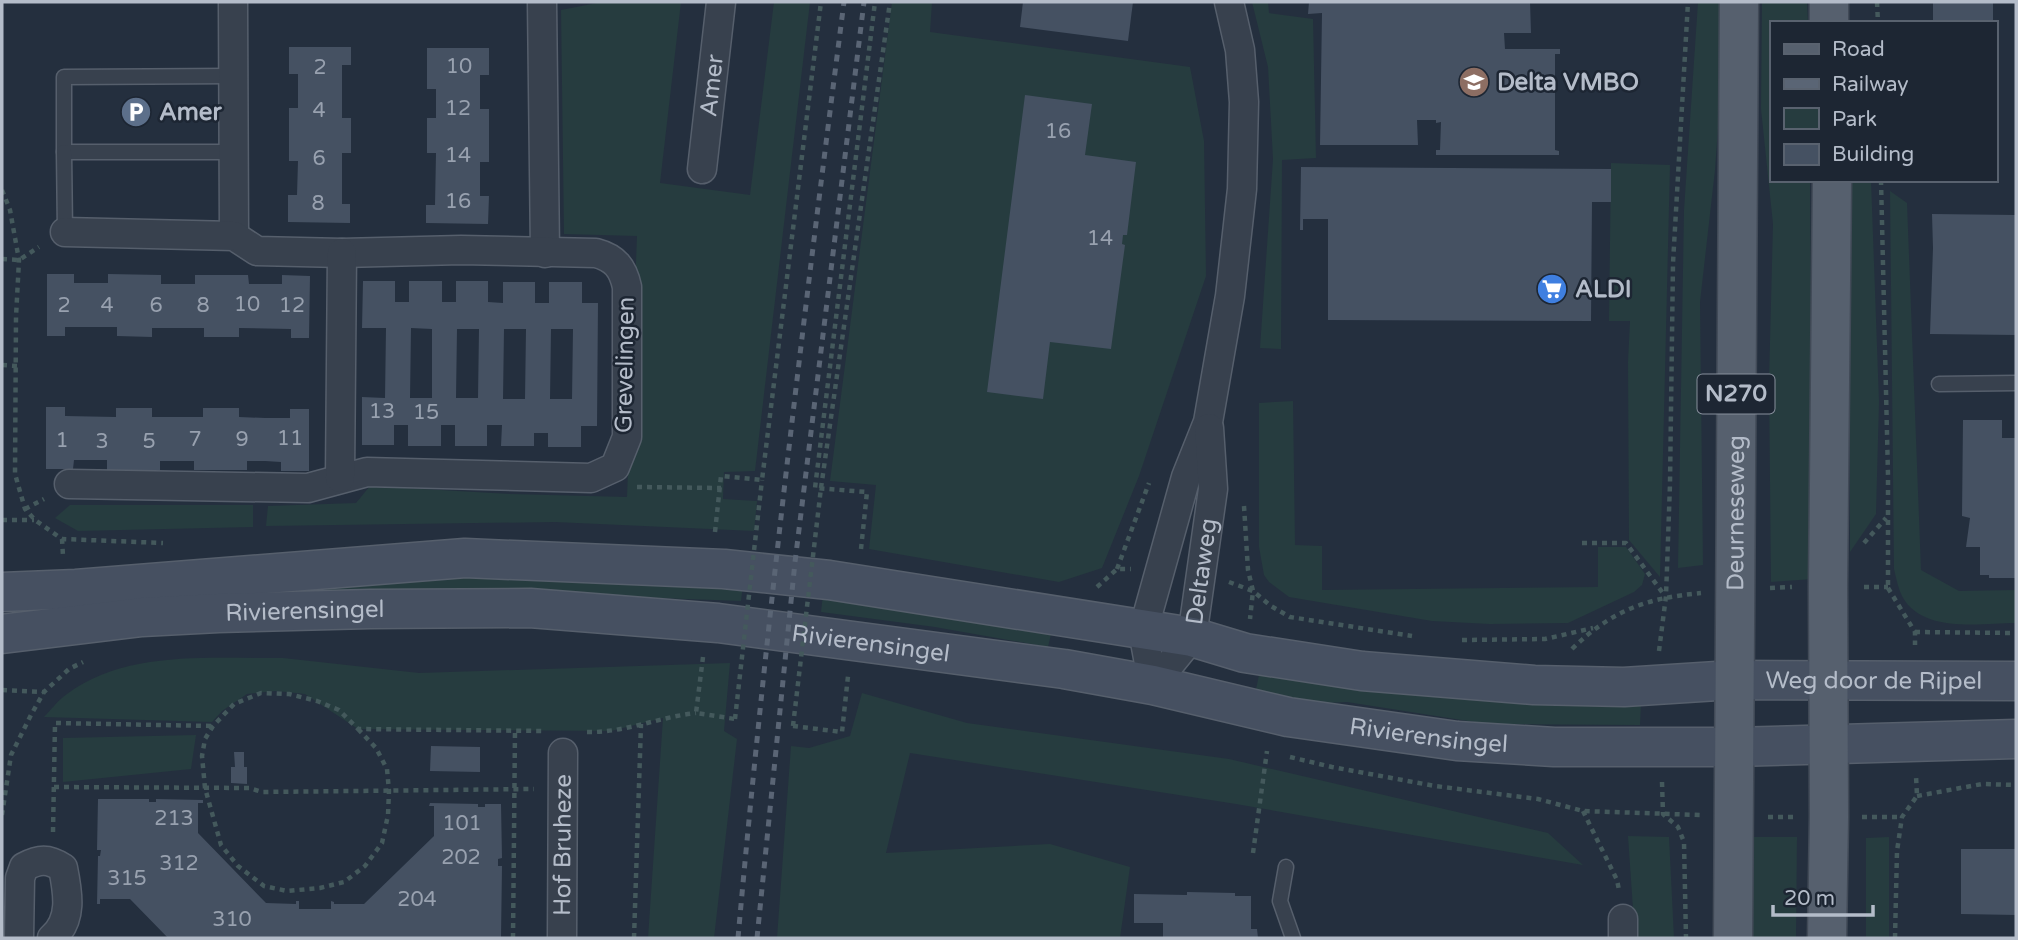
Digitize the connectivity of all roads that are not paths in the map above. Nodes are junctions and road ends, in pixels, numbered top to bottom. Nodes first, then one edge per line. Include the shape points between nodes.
1 (232, 2) edge
2 (542, 2) edge
3 (721, 2) edge
4 (1229, 2) edge
5 (1739, 2) edge
6 (1829, 2) edge
7 (1829, 21) edge
8 (233, 76) junction
9 (64, 152) junction
10 (234, 152) junction
11 (702, 169) dead end
12 (1832, 182) edge
13 (65, 232) joint
14 (234, 236) junction
15 (342, 253) junction
16 (545, 253) junction
17 (2016, 383) edge
18 (1939, 384) dead end
19 (1209, 422) junction
20 (340, 478) junction
21 (69, 484) dead end
22 (2, 592) edge
23 (1143, 631) junction
24 (2, 634) edge
25 (1192, 637) junction
26 (1733, 680) junction
27 (1828, 680) junction
28 (2016, 681) edge
29 (1153, 685) junction
30 (566, 739) road end
31 (2016, 740) edge
32 (1828, 744) junction
33 (1733, 747) junction
34 (1286, 867) dead end
35 (19, 938) edge
36 (52, 938) edge
37 (562, 938) edge
38 (1293, 938) edge
39 (1733, 938) edge
40 (1827, 938) edge

1 - 8 street
2 - 16 street
3 - 11 street, Amer
4 - 19 street, Deltaweg via 1240,50 1244,102 1242,189
5 - 26 main road, Deurneseweg / N270
6 - 7 main road
8 - 9 lane via 64,77
8 - 10 street
9 - 10 lane
9 - 13 lane
10 - 14 street
12 - 27 main road
13 - 14 street, Grevelingen
14 - 15 street, Grevelingen via 257,251
15 - 16 street, Grevelingen
15 - 20 street
16 - 20 street, Grevelingen via 596,253 610,257 624,272 627,437 615,467 591,478 366,472
17 - 18 lane
19 - 23 street, Deltaweg via 1186,477
19 - 25 street, Deltaweg via 1213,489
20 - 21 street, Grevelingen via 308,488
22 - 23 street, Rivierensingel via 465,558 724,569 829,579
23 - 25 street, Rivierensingel
23 - 29 street, Deltaweg
24 - 29 street, Rivierensingel via 218,612 530,608 827,635
25 - 26 street, Rivierensingel via 1245,653 1362,671 1520,684 1625,687
25 - 29 street, Deltaweg
26 - 27 street, Weg door de Rijpel
26 - 33 main road, Deurneseweg / N270
27 - 28 street, Weg door de Rijpel
27 - 32 main road
29 - 33 street, Rivierensingel via 1288,717 1457,741 1554,747
30 - 37 street, Hof Bruheze
31 - 32 street
32 - 33 street
32 - 40 main road
33 - 39 main road, Deurneseweg / N270
34 - 38 lane via 1280,901
35 - 36 street via 20,878 24,867 37,860 63,868 66,920

